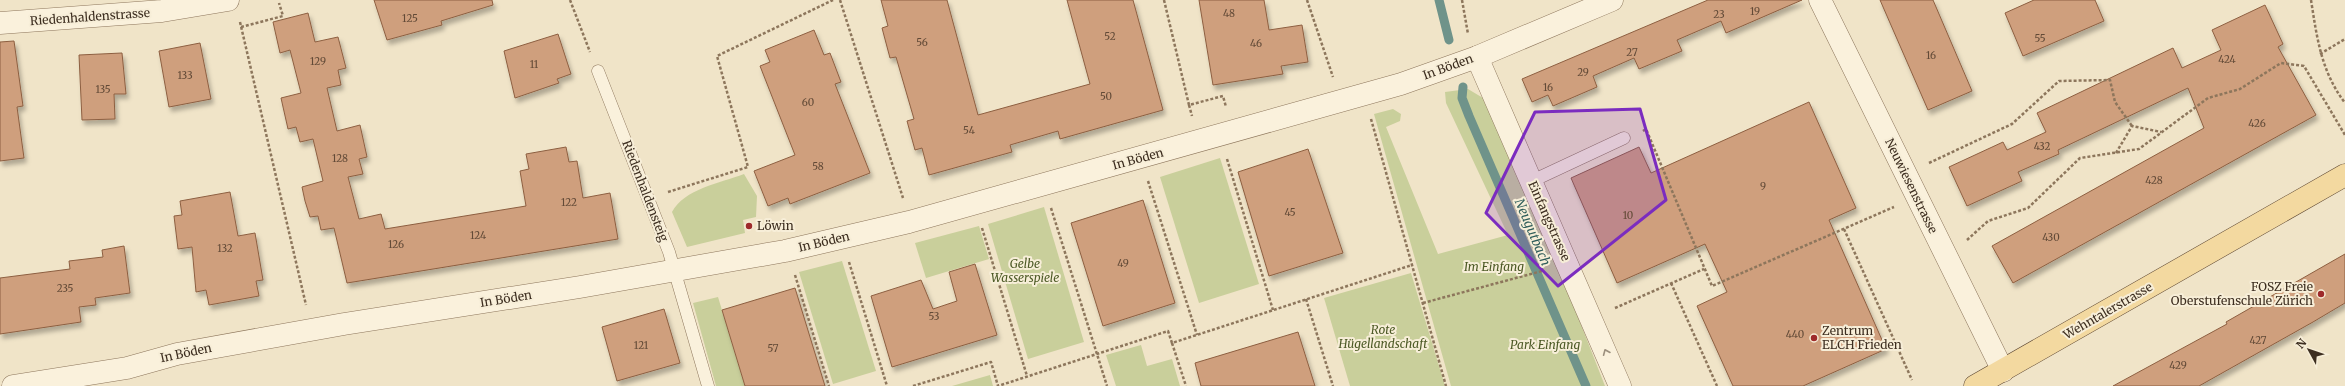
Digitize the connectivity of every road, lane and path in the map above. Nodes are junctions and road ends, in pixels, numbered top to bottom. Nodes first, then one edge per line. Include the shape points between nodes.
1 (228, 0) edge
2 (570, 0) edge
3 (833, 0) edge
4 (840, 0) edge
5 (1164, 0) edge
6 (1307, 0) edge
7 (1462, 0) edge
8 (1612, 0) edge
9 (1820, 0) edge
10 (2311, 0) edge
11 (279, 3) dead end
12 (0, 23) edge
13 (2345, 39) edge
14 (1473, 47) junction
15 (2320, 54) junction
16 (598, 71) joint
17 (1336, 84) dead end
18 (2345, 103) edge
19 (1370, 113) dead end
20 (1227, 114) dead end
21 (2132, 126) junction
22 (2162, 132) junction
23 (2345, 135) edge
24 (1624, 138) joint
25 (1225, 153) dead end
26 (2116, 153) junction
27 (1905, 174) junction
28 (2345, 175) edge
29 (1532, 181) junction
30 (1150, 190) dead end
31 (1916, 197) junction
32 (648, 199) junction
33 (903, 200) dead end
34 (1049, 202) dead end
35 (980, 222) dead end
36 (1844, 228) junction
37 (1944, 252) junction
38 (847, 256) dead end
39 (1412, 265) junction
40 (793, 267) dead end
41 (1704, 268) junction
42 (1543, 270) dead end
43 (676, 271) junction
44 (1671, 283) junction
45 (1306, 299) junction
46 (1423, 303) junction
47 (308, 310) dead end
48 (1273, 310) junction
49 (1592, 319) junction
50 (1197, 335) junction
51 (1172, 343) junction
52 (1096, 353) junction
53 (2003, 371) junction
54 (1027, 376) junction
55 (1912, 380) dead end
56 (13, 386) edge
57 (708, 386) edge
58 (829, 386) edge
59 (888, 386) edge
60 (913, 386) edge
61 (998, 386) edge
62 (1107, 386) edge
63 (1186, 386) edge
64 (1333, 386) edge
65 (1446, 386) edge
66 (1620, 386) edge
67 (1717, 386) edge
68 (1975, 386) edge

1 - 12 street, Riedenhaldenstrasse via 162,11
2 - 16 path
3 - 32 path via 717,56 748,166
4 - 33 path
5 - 20 path via 1189,105 1223,96
6 - 17 path
7 - 14 path via 1466,28
8 - 14 street, In Böden
9 - 27 street, Neuwiesenstrasse
10 - 15 path
11 - 47 path via 283,16 241,27
13 - 15 path
14 - 29 street, Einfangstrasse
14 - 43 street, In Böden via 1401,84 1343,102 909,222 785,251
15 - 18 path via 2335,90
16 - 32 lane, Riedenhaldensteig
19 - 39 path
21 - 22 path
21 - 26 path
21 - 27 path via 2115,102 2110,80 2059,81 2012,124
22 - 23 path via 2208,98 2240,89 2281,63 2304,66
22 - 26 path via 2139,149
24 - 29 lane
24 - 41 path via 1646,129
25 - 48 path
26 - 37 path via 2080,158 2028,208 1988,221 1965,241
27 - 31 street, Neuwiesenstrasse
28 - 53 main road, Wehntalerstrasse
29 - 49 street, Einfangstrasse
30 - 50 path
31 - 36 path
31 - 37 street, Neuwiesenstrasse
32 - 43 lane, Riedenhaldensteig
34 - 52 path
35 - 54 path
36 - 41 path via 1712,286
36 - 55 path
37 - 53 street, Neuwiesenstrasse
38 - 59 path
39 - 45 path
39 - 46 path
40 - 58 path
41 - 44 path
42 - 46 path
43 - 56 street, In Böden via 344,324 177,354 127,368
43 - 57 lane, Riedenhaldensteig
44 - 49 path
44 - 67 path
45 - 48 path
45 - 64 path
46 - 65 path
48 - 50 path
66 -> 49 street, Einfangstrasse
50 - 51 path
51 - 52 path via 1168,331
51 - 63 path
52 - 54 path
52 - 62 path
53 - 68 main road, Wehntalerstrasse
54 - 61 path
60 - 61 path via 991,362

